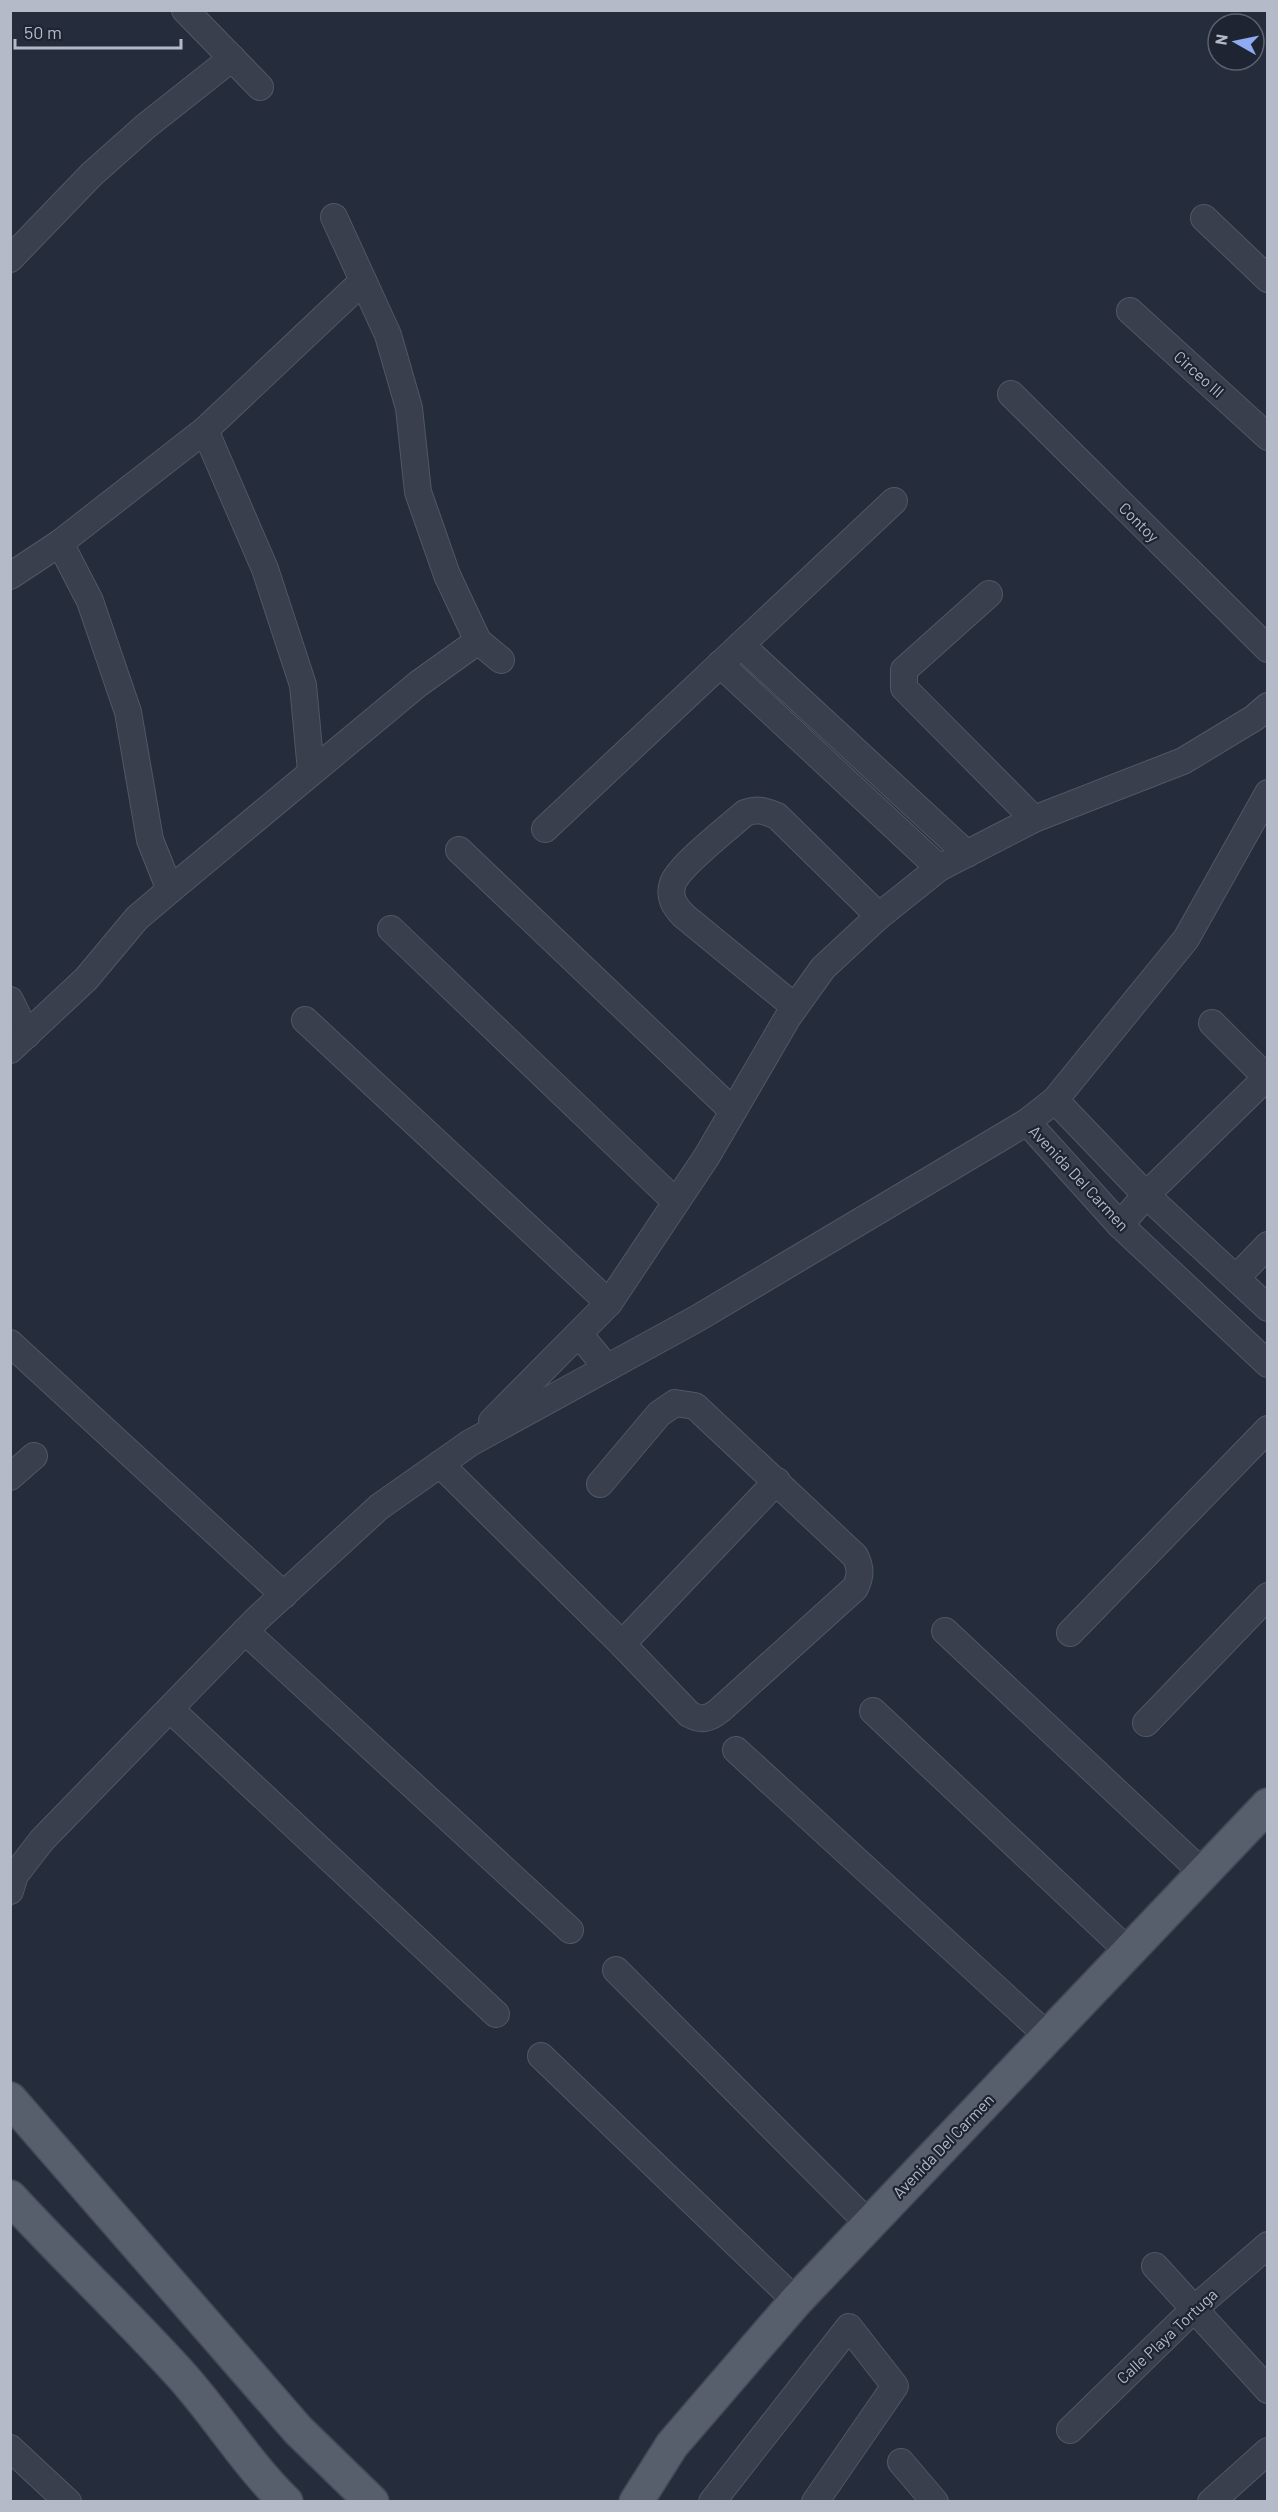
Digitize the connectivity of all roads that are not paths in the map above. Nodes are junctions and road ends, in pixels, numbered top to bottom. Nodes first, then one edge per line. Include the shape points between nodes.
1 (185, 10) edge
2 (232, 58) junction
3 (260, 87) dead end
4 (334, 217) dead end
5 (1203, 218) dead end
6 (10, 259) edge
7 (1268, 279) edge
8 (363, 281) junction
9 (1130, 311) dead end
10 (1011, 394) dead end
11 (205, 430) junction
12 (1268, 437) edge
13 (894, 501) dead end
14 (60, 543) junction
15 (10, 576) edge
16 (989, 594) dead end
17 (478, 641) junction
18 (741, 645) junction
19 (1268, 650) edge
20 (501, 660) dead end
21 (720, 664) junction
22 (1263, 718) edge
23 (311, 771) junction
24 (1268, 793) edge
25 (1034, 819) junction
26 (545, 829) dead end
27 (459, 850) dead end
28 (968, 854) junction
29 (939, 868) junction
30 (170, 890) junction
31 (879, 916) junction
32 (391, 929) dead end
33 (10, 1000) edge
34 (795, 1007) junction
35 (305, 1020) dead end
36 (1212, 1023) dead end
37 (19, 1043) edge
38 (1267, 1076) edge
39 (1055, 1100) junction
40 (733, 1112) junction
41 (1027, 1122) junction
42 (1146, 1196) junction
43 (676, 1202) junction
44 (1120, 1225) junction
45 (1268, 1245) edge
46 (1236, 1278) junction
47 (609, 1303) junction
48 (1268, 1308) edge
49 (579, 1334) junction
50 (10, 1343) edge
51 (1268, 1364) edge
52 (607, 1368) junction
53 (1268, 1429) edge
54 (470, 1443) junction
55 (34, 1456) dead end
56 (440, 1464) junction
57 (10, 1477) edge
58 (777, 1481) junction
59 (600, 1484) dead end
60 (284, 1595) junction
61 (1268, 1596) edge
62 (245, 1631) junction
63 (945, 1631) dead end
64 (1070, 1633) dead end
65 (622, 1644) junction
66 (170, 1709) junction
67 (873, 1712) dead end
68 (1146, 1723) dead end
69 (736, 1750) dead end
70 (1268, 1805) edge
71 (1203, 1873) junction
72 (12, 1881) edge
73 (570, 1930) dead end
74 (1128, 1951) junction
75 (616, 1970) dead end
76 (496, 2014) dead end
77 (1048, 2036) junction
78 (541, 2056) dead end
79 (10, 2099) edge
80 (10, 2197) edge
81 (868, 2224) junction
82 (1268, 2245) edge
83 (1155, 2266) dead end
84 (796, 2301) junction
85 (1194, 2309) junction
86 (1268, 2390) edge
87 (1070, 2430) dead end
88 (10, 2448) edge
89 (1268, 2451) edge
90 (901, 2462) dead end
91 (363, 2499) edge
92 (68, 2502) edge
93 (286, 2502) edge
94 (636, 2502) edge
95 (712, 2502) edge
96 (814, 2502) edge
97 (935, 2502) edge
98 (1211, 2502) edge

1 - 2 street
2 - 3 street
2 - 6 street via 92,174
4 - 8 street
5 - 7 street
8 - 11 street
8 - 17 street via 388,335 409,408 418,492 447,575
9 - 12 street, Circeo III
10 - 19 street, Contoy
11 - 14 street
11 - 23 street via 265,569 303,685
13 - 18 street
14 - 15 street
14 - 30 street via 90,601 128,712 150,840
16 - 25 street via 904,670 904,688
17 - 20 street
17 - 23 street
18 - 21 street
18 - 28 street
21 - 26 street
21 - 29 street
22 - 25 street via 1183,761
23 - 30 street
24 - 39 street, Avenida Del Carmen via 1186,939
25 - 28 street
27 - 40 street
28 - 29 street
29 - 31 street
30 - 37 street via 137,918 86,979
31 - 34 street via 823,968
31 - 34 street via 777,816 764,811 754,809 745,813 677,874 671,892 673,904
32 - 43 street
33 - 37 street
34 - 40 street
35 - 47 street
36 - 38 street
38 - 42 street
39 - 41 street, Avenida Del Carmen
39 - 42 street
40 - 43 street
41 - 44 street, Avenida Del Carmen
41 - 52 street
42 - 44 street
42 - 46 street
43 - 47 street
44 - 51 street, Avenida Del Carmen
45 - 46 street
46 - 48 street
47 - 49 street
49 - 52 street
49 - 54 street
50 - 60 street
52 - 54 street
53 - 64 street
54 - 56 street
55 - 57 street
56 - 60 street via 379,1507
56 - 65 street
58 - 59 street via 695,1406 682,1403 659,1414
58 - 65 street
58 - 65 street via 855,1556 860,1575 855,1588 720,1710 705,1719 689,1714
60 - 62 street
61 - 68 street
62 - 66 street
62 - 73 street
63 - 71 street
66 - 72 street via 42,1840
66 - 76 street
67 - 74 street
69 - 77 street
70 - 71 main road, Avenida Del Carmen
71 - 74 main road, Avenida Del Carmen
74 - 77 main road, Avenida Del Carmen
75 - 81 street
77 - 81 main road, Avenida Del Carmen
78 - 84 street
79 - 91 main road via 298,2430
80 - 93 main road via 182,2376 259,2476
81 - 84 main road, Avenida Del Carmen
82 - 85 street, Calle Playa Tortuga
83 - 85 street
84 - 94 main road, Avenida Del Carmen via 672,2445
85 - 86 street
85 - 87 street, Calle Playa Tortuga
88 - 92 street
89 - 98 street
90 - 97 street
95 - 96 street via 849,2327 895,2386

